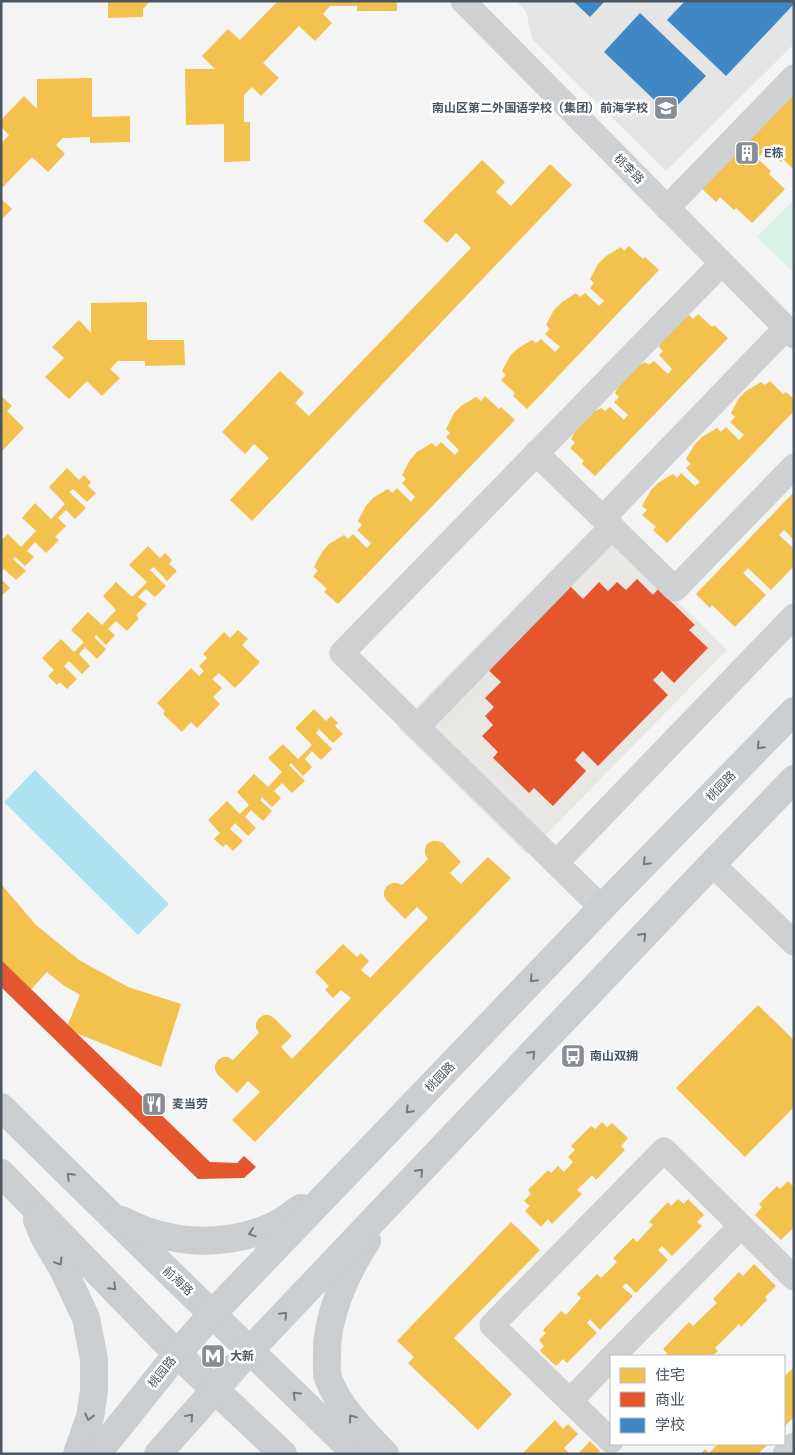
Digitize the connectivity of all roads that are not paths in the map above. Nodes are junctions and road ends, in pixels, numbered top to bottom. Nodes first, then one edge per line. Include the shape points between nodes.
1 (464, 1) edge
2 (794, 77) edge
3 (667, 208) junction
4 (722, 263) junction
5 (790, 332) edge
6 (536, 453) junction
7 (794, 466) edge
8 (607, 522) junction
9 (794, 616) edge
10 (794, 711) edge
11 (417, 726) junction
12 (794, 779) edge
13 (556, 863) junction
14 (712, 864) junction
15 (602, 908) junction
16 (794, 944) edge
17 (1, 1107) edge
18 (352, 1170) junction
19 (1, 1173) edge
20 (391, 1202) junction
21 (30, 1203) junction
22 (104, 1211) junction
23 (741, 1226) junction
24 (794, 1278) edge
25 (213, 1313) junction
26 (250, 1350) junction
27 (177, 1354) junction
28 (614, 1355) edge
29 (610, 1359) edge
30 (214, 1390) junction
31 (570, 1401) junction
32 (610, 1439) edge
33 (794, 1445) edge
34 (77, 1454) edge
35 (97, 1454) edge
36 (158, 1454) edge
37 (283, 1454) edge
38 (356, 1454) edge
39 (385, 1454) edge
40 (785, 1454) edge

1 - 3 street, 桃李路
2 - 3 street
3 - 4 street, 桃李路
4 - 5 street, 桃李路
4 - 6 street
5 - 8 street
6 - 8 street
6 - 11 street via 342,653
7 - 8 street via 675,589
8 - 11 street
9 - 13 street
10 -> 15 main road, 桃园路
11 - 13 street
12 - 14 main road
13 - 15 street
14 - 16 street
20 -> 14 main road
15 -> 18 main road, 桃园路
22 -> 17 main road, 前海路
18 -> 22 main road via 276,1225 224,1240 159,1235
18 - 25 main road, 桃园路
19 - 21 main road
26 -> 20 main road
39 -> 20 main road via 353,1420 338,1398 328,1376 326,1346 343,1286
21 -> 27 main road
21 -> 34 main road via 86,1318 94,1359 90,1417
22 - 25 main road, 前海路
23 - 24 street
23 - 28 street
23 - 31 street via 664,1150 492,1325
25 - 26 main road, 前海路
25 - 27 main road, 桃园路
26 - 30 main road
38 -> 26 main road, 前海路
27 - 30 main road
27 - 35 main road, 桃园路
29 - 31 street
36 -> 30 main road
30 - 37 main road
31 - 32 street
33 - 40 street

